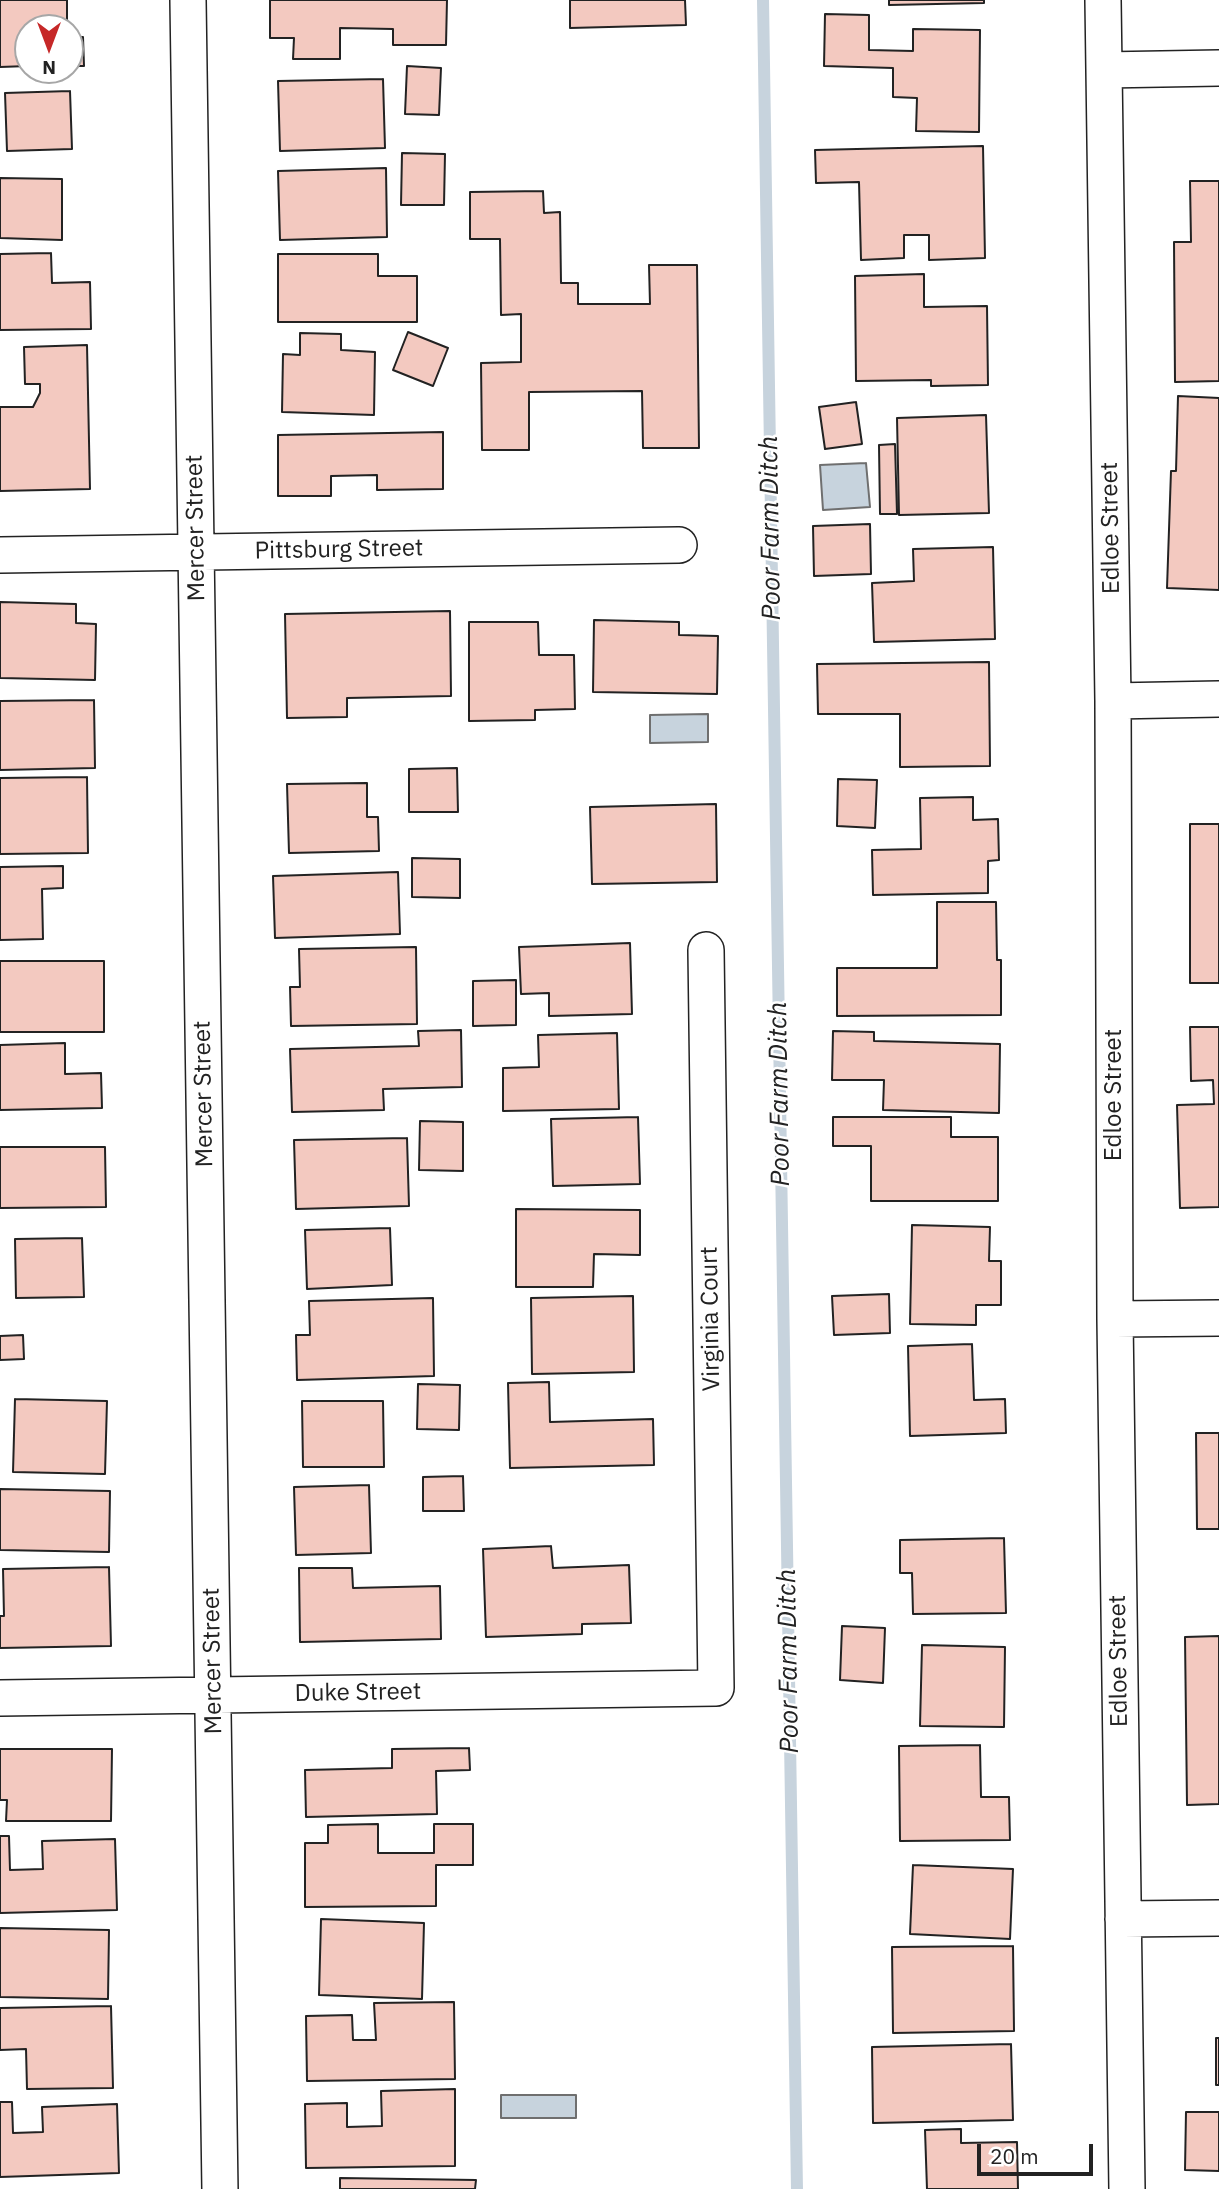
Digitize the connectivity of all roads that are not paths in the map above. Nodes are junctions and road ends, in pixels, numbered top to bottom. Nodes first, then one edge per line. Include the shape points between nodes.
1 (188, 0) edge
2 (1103, 0) edge
3 (1219, 68) edge
4 (1104, 70) junction
5 (679, 545) dead end
6 (196, 552) junction
7 (0, 555) edge
8 (1219, 699) edge
9 (1113, 701) junction
10 (706, 950) dead end
11 (1219, 1318) edge
12 (1115, 1319) junction
13 (716, 1688) joint
14 (213, 1695) junction
15 (0, 1698) edge
16 (1219, 1918) edge
17 (1123, 1919) junction
18 (220, 2189) edge
19 (1127, 2189) edge

1 - 6 street, Mercer Street
2 - 4 street, Edloe Street
3 - 4 street
4 - 9 street, Edloe Street
5 - 6 street, Pittsburg Street
6 - 7 street, Pittsburg Street
6 - 14 street, Mercer Street
8 - 9 street
9 - 12 street, Edloe Street
10 - 13 street, Virginia Court
11 - 12 street
12 - 17 street, Edloe Street
13 - 14 street, Duke Street
14 - 15 street, Duke Street
14 - 18 street, Mercer Street
16 - 17 street
17 - 19 street, Edloe Street

